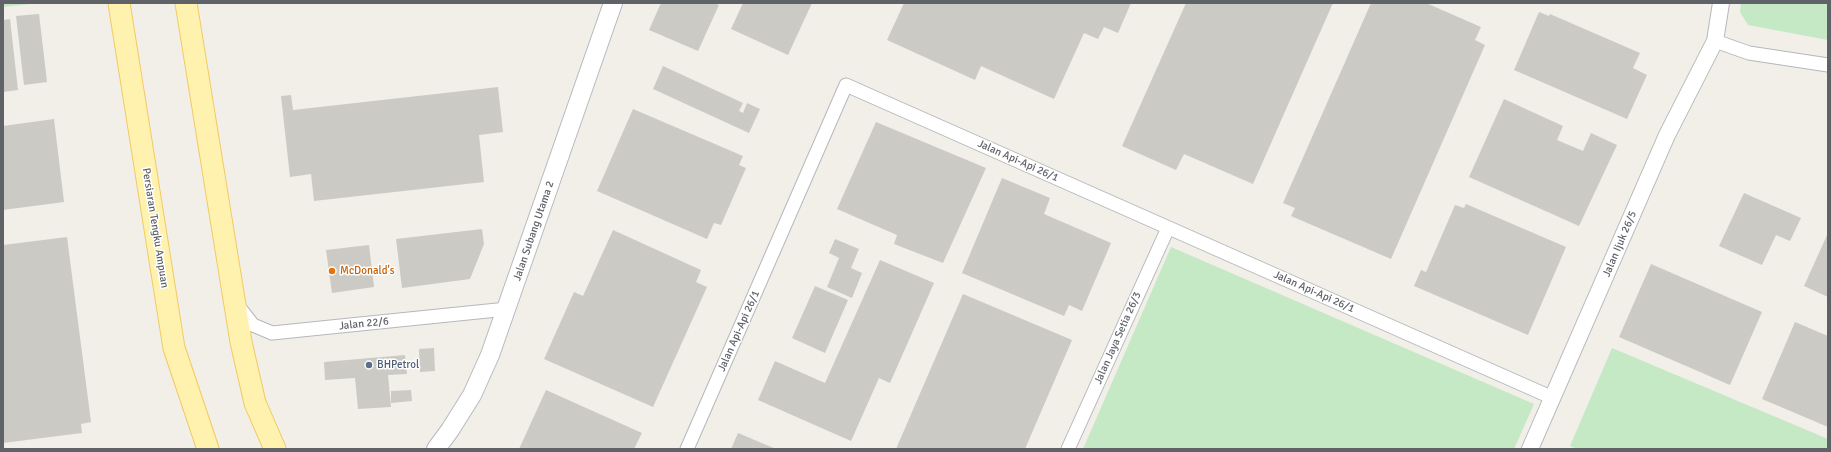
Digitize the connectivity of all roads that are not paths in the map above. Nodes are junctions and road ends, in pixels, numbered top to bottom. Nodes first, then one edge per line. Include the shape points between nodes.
1 (119, 3) edge
2 (186, 3) edge
3 (613, 3) edge
4 (1721, 3) edge
5 (1715, 41) junction
6 (1828, 64) edge
7 (1168, 228) junction
8 (234, 302) junction
9 (507, 309) junction
10 (1553, 398) junction
11 (208, 449) edge
12 (275, 449) edge
13 (436, 449) edge
14 (688, 449) edge
15 (1068, 449) edge
16 (1530, 449) edge

1 - 11 main road, Persiaran Tengku Ampuan via 174,348
2 - 8 main road
3 - 9 main road, Jalan Subang Utama 2
4 - 5 street, Jalan Ijuk 26/5
5 - 6 street via 1748,53
5 - 10 street, Jalan Ijuk 26/5 via 1667,135
7 - 10 street, Jalan Api-Api 26/1
7 - 14 street, Jalan Api-Api 26/1 via 846,85
7 - 15 street, Jalan Jaya Setia 26/3
8 - 9 street, Jalan 22/6 via 253,325 272,333
8 - 12 main road via 255,403
9 - 13 main road, Jalan Subang Utama 2 via 472,395
10 - 16 street, Jalan Ijuk 26/5

